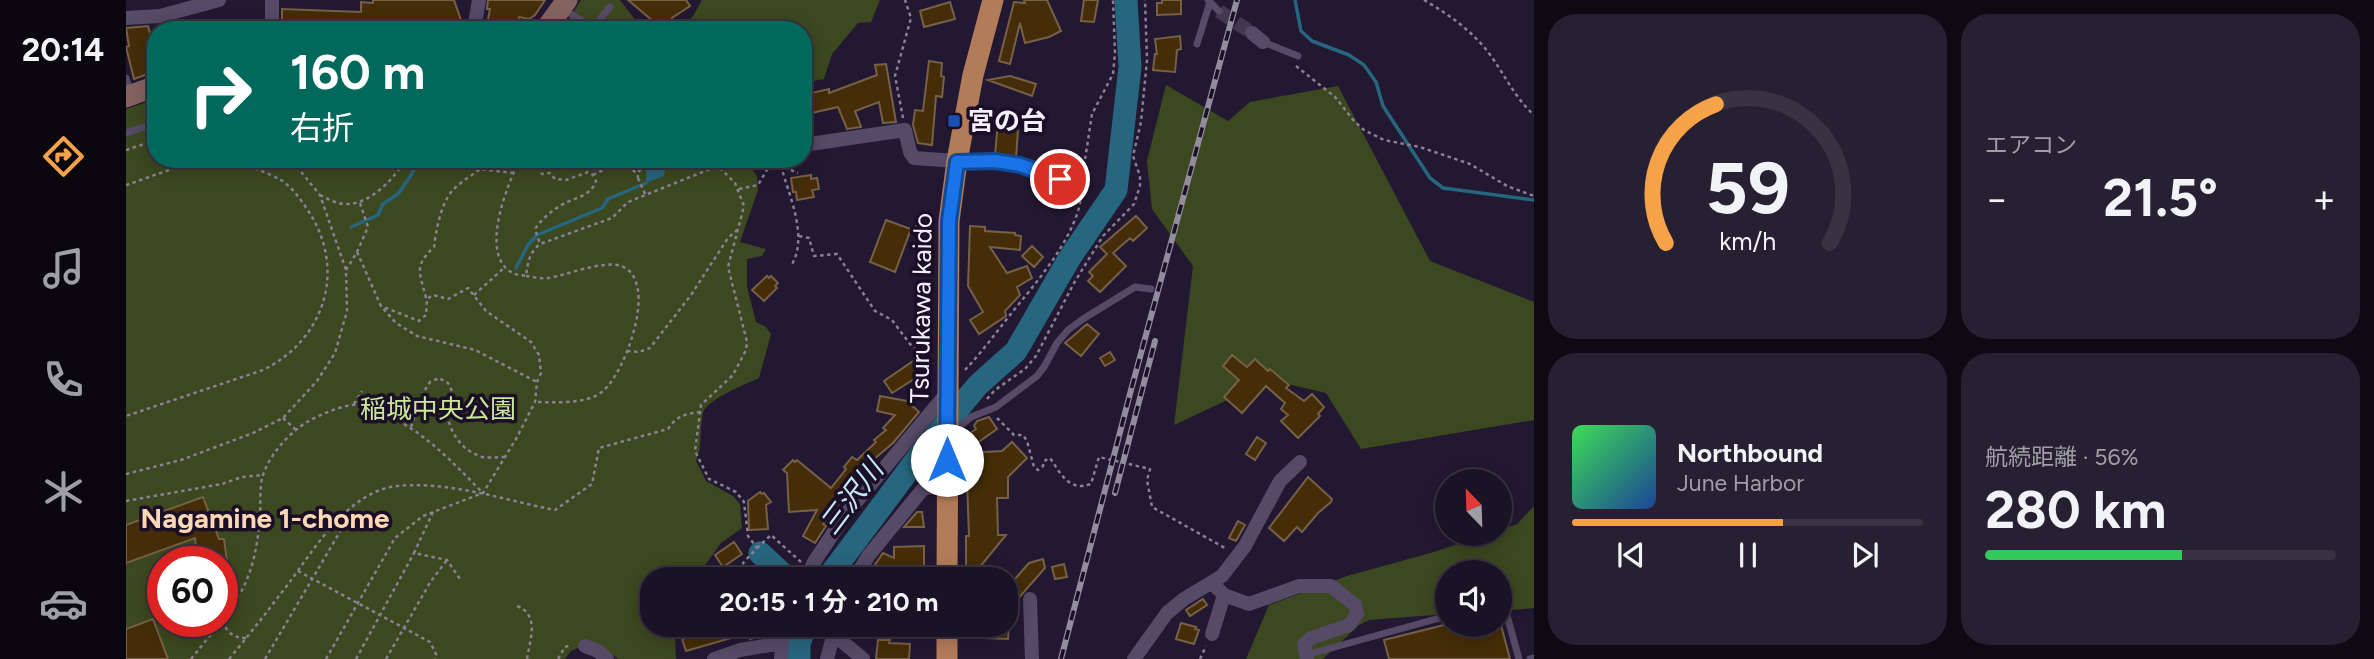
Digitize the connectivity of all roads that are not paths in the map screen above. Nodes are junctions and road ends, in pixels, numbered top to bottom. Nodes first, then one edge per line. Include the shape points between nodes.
1 (219, 0) edge
2 (272, 0) edge
3 (479, 0) edge
4 (993, 0) edge
5 (1209, 1) edge
6 (564, 5) edge
7 (607, 10) road end
8 (1219, 11) tunnel mouth
9 (126, 18) edge
10 (272, 21) edge
11 (476, 21) edge
12 (552, 21) edge
13 (584, 21) edge
14 (598, 21) edge
15 (1257, 38) tunnel mouth
16 (1197, 44) dead end
17 (1298, 56) dead end
18 (147, 87) edge
19 (128, 90) edge
20 (147, 126) edge
21 (126, 133) edge
22 (812, 144) edge
23 (957, 162) junction
24 (1082, 181) road end
25 (1150, 289) dead end
26 (947, 393) junction
27 (947, 433) junction
28 (1300, 462) dead end
29 (947, 483) junction
30 (812, 567) edge
31 (862, 567) edge
32 (947, 567) edge
33 (1212, 583) junction
34 (1224, 595) junction
35 (1030, 599) dead end
36 (1435, 619) edge
37 (1212, 634) dead end
38 (1512, 634) edge
39 (783, 637) edge
40 (833, 637) edge
41 (842, 637) edge
42 (947, 637) edge
43 (782, 643) junction
44 (584, 646) road end
45 (1306, 657) edge
46 (607, 659) edge
47 (714, 659) edge
48 (782, 659) edge
49 (827, 659) edge
50 (863, 659) edge
51 (947, 659) edge
52 (1032, 659) edge
53 (1133, 659) edge
54 (1519, 659) edge

1 - 9 street via 160,16
2 - 10 street
3 - 11 street
4 - 23 main road, Tsurukawa kaido
5 - 8 lane
5 - 16 lane
6 - 12 street
6 - 13 lane
7 - 14 lane
15 - 17 lane
18 - 19 street
20 - 21 lane
22 - 23 street via 905,130 914,158
23 - 24 lane via 1007,163
23 - 26 main road, Tsurukawa kaido via 949,221
25 - 27 lane via 1135,287 1083,319 1057,343 1037,376 990,410
26 - 27 main road, Tsurukawa kaido
26 - 30 street via 846,514
27 - 29 main road, Tsurukawa kaido
28 - 33 street via 1280,481 1237,555
29 - 31 street via 923,489
29 - 32 main road, Tsurukawa kaido
33 - 34 street
33 - 53 street via 1167,613
34 - 37 street
34 - 45 street via 1249,604 1299,586 1331,586 1355,605 1357,614 1349,625 1311,638 1304,644
35 - 52 street
36 - 45 lane
38 - 54 lane
39 - 43 street
40 - 49 street
41 - 50 street
42 - 51 main road
43 - 47 street
43 - 48 street
44 - 46 street

